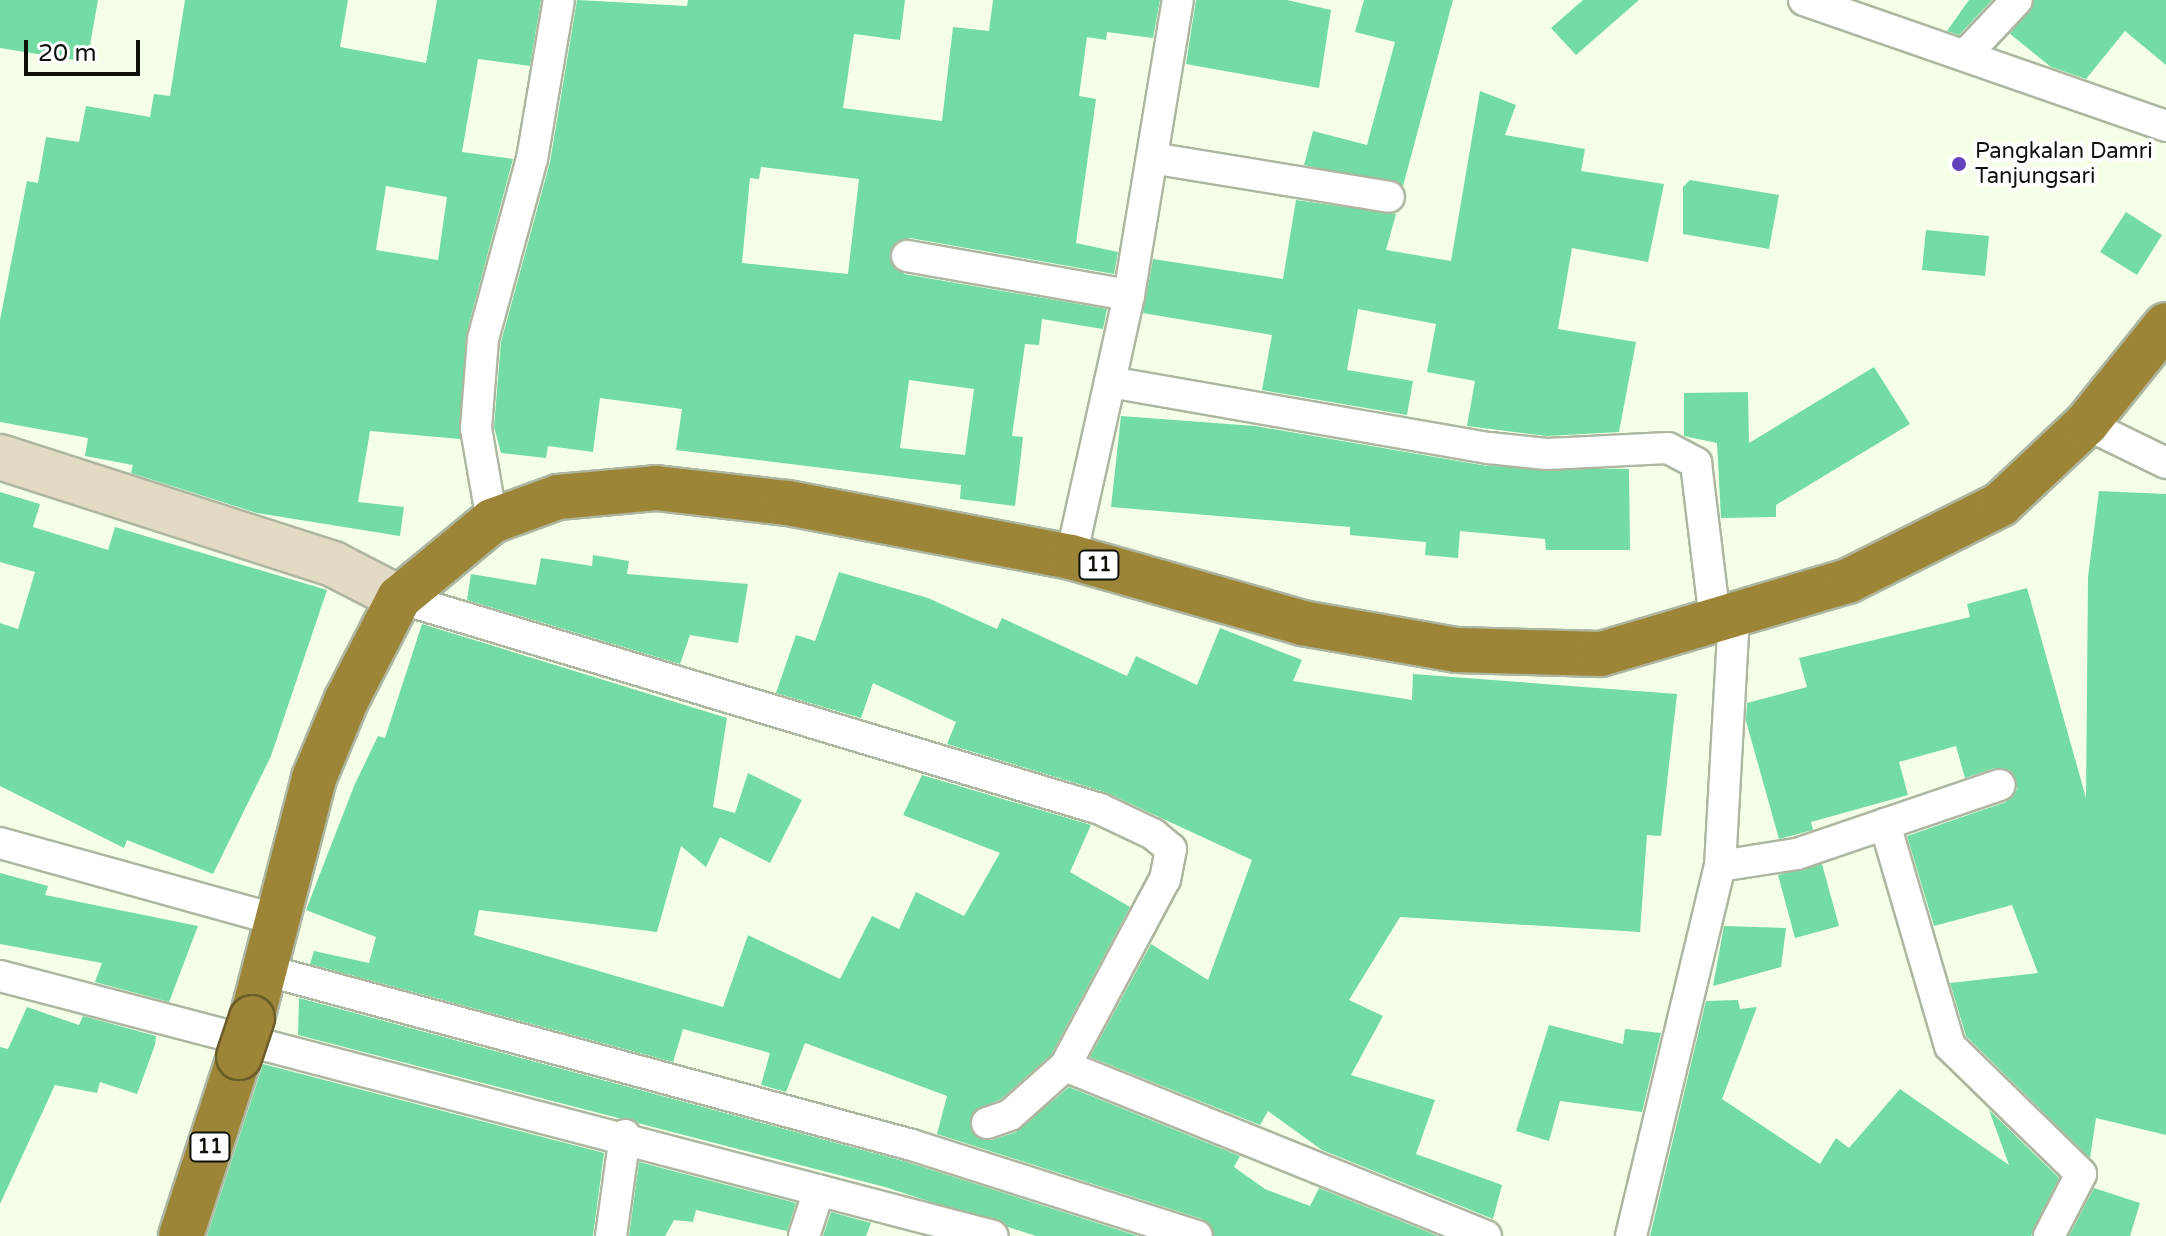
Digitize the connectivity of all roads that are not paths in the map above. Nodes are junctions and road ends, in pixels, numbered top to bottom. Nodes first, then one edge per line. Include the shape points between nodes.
1 (559, 0) edge
2 (1178, 0) edge
3 (1804, 0) edge
4 (2017, 0) edge
5 (1968, 52) junction
6 (2166, 126) edge
7 (1152, 158) junction
8 (1389, 197) dead end
9 (907, 256) dead end
10 (1129, 295) junction
11 (2166, 325) edge
12 (1110, 382) junction
13 (2086, 424) junction
14 (0, 457) edge
15 (2166, 463) edge
16 (492, 521) junction
17 (1071, 557) junction
18 (399, 598) junction
19 (1724, 617) junction
20 (2000, 785) dead end
21 (1885, 824) junction
22 (0, 843) edge
23 (1720, 866) junction
24 (278, 920) junction
25 (265, 970) junction
26 (0, 976) edge
27 (1065, 1066) junction
28 (987, 1123) dead end
29 (625, 1135) junction
30 (819, 1190) junction
31 (181, 1236) edge
32 (611, 1236) edge
33 (804, 1236) edge
34 (993, 1236) edge
35 (1197, 1236) edge
36 (1486, 1236) edge
37 (1631, 1236) edge
38 (2049, 1236) edge

1 - 16 street via 532,159 483,339 476,428
2 - 7 street
3 - 5 street
4 - 5 street
5 - 6 street
7 - 8 street
7 - 10 street
9 - 10 street
10 - 12 street
11 - 13 highway, 11
12 - 17 street
12 - 19 street via 1489,448 1547,454 1668,448 1696,463
13 - 15 street
13 - 19 highway, 11 via 2001,504 1918,550
14 - 18 street via 333,564
16 - 17 highway, 11 via 558,497 656,488 802,505
16 - 18 highway, 11
17 - 19 highway, 11 via 1302,623 1456,650 1601,654
18 - 24 highway, 11 via 314,778
18 - 27 street via 1100,809 1153,834 1171,849 1165,879
19 - 23 street
20 - 21 street
21 - 23 street via 1797,854
21 - 38 street via 1950,1046 2081,1174
22 - 24 street
23 - 37 street
24 - 25 highway, 11
25 - 31 highway, 11
25 - 35 street via 912,1145
26 - 29 street
27 - 28 street via 1010,1115
27 - 36 street
29 - 30 street
29 - 32 street
30 - 33 street
30 - 34 street

